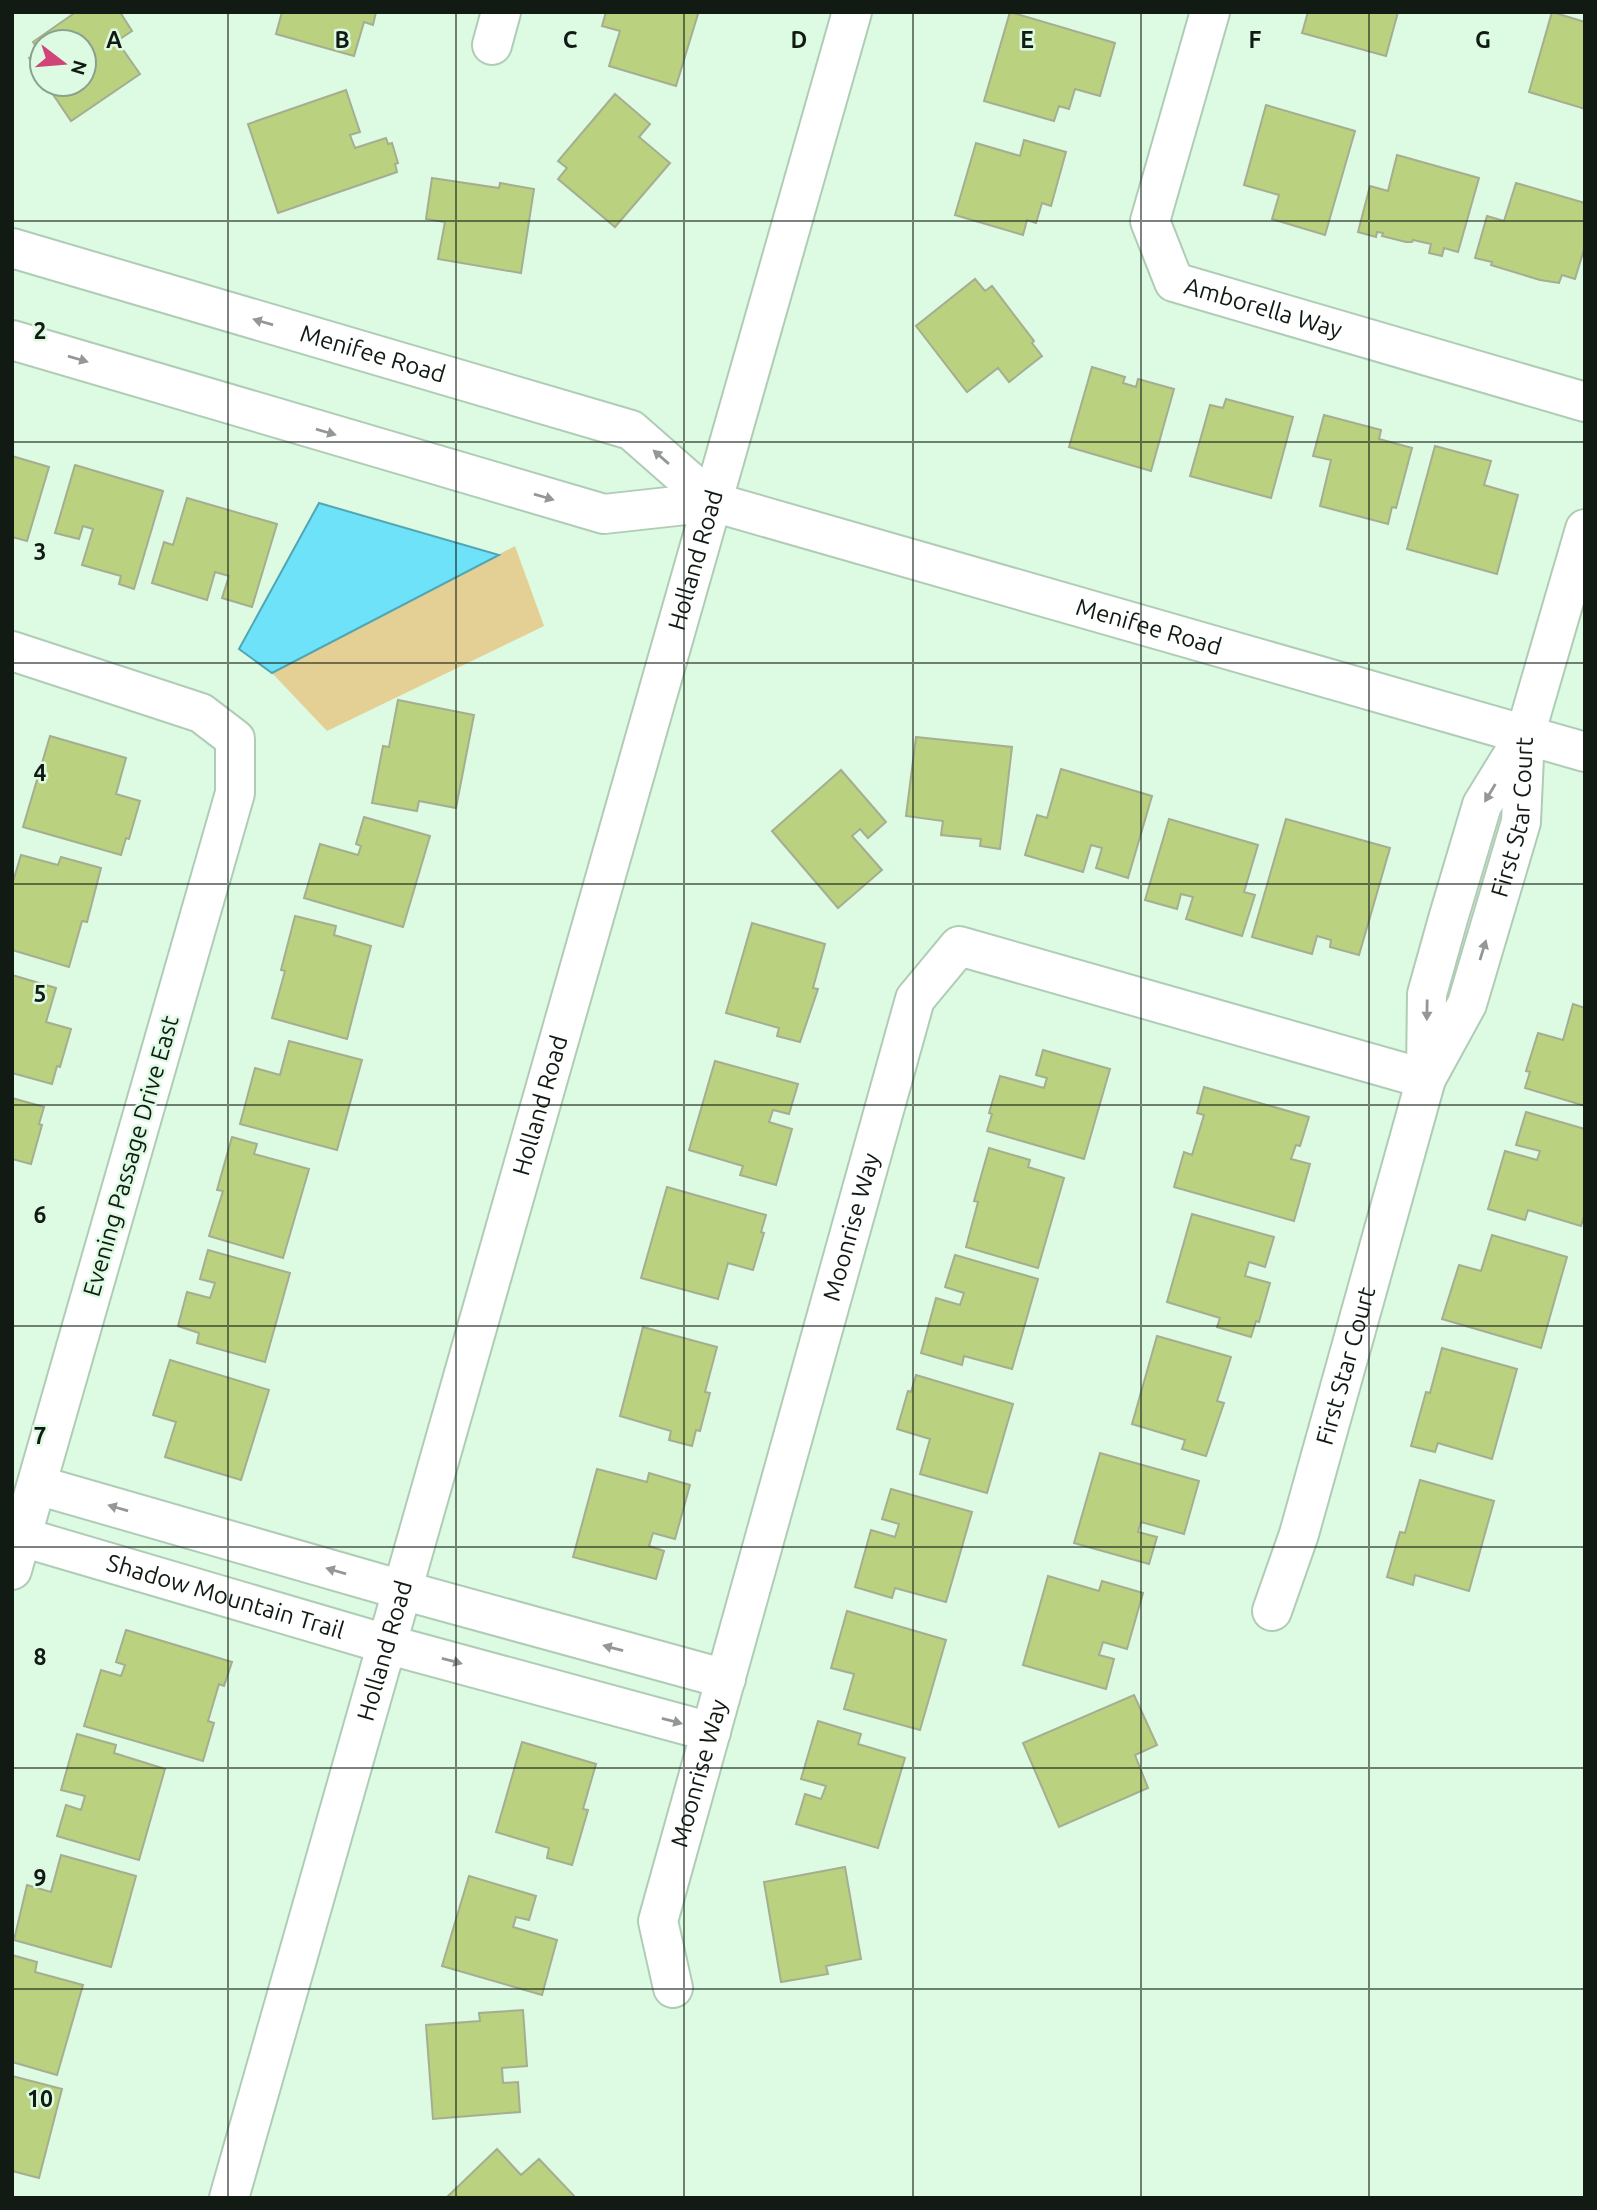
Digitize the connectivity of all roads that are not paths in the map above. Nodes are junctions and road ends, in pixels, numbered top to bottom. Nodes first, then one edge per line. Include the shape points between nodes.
1 (852, 12) edge
2 (1210, 12) edge
3 (12, 248) edge
4 (12, 340) edge
5 (1585, 402) edge
6 (713, 502) junction
7 (1585, 529) edge
8 (12, 650) edge
9 (1525, 735) junction
10 (1585, 752) edge
11 (1426, 1079) junction
12 (37, 1485) junction
13 (17, 1553) edge
14 (402, 1590) junction
15 (1272, 1611) dead end
16 (387, 1644) junction
17 (726, 1679) junction
18 (711, 1732) junction
19 (673, 1988) dead end
20 (229, 2198) edge

1 - 6 street, Holland Road
2 - 5 street, Amborella Way via 1150,221 1174,282
6 -> 3 street, Menifee Road via 631,430
4 -> 6 street, Menifee Road via 604,514
6 - 9 street, Menifee Road
6 - 14 street, Holland Road
7 - 9 street, First Star Court
8 - 12 street, Evening Passage Drive East via 201,713 235,739 235,793
9 - 10 street, Menifee Road
9 - 11 street, First Star Court via 1482,805 1448,919 1427,994
11 - 15 street, First Star Court via 1299,1534
11 - 17 street, Moonrise Way via 959,946 915,999
12 - 13 street, Evening Passage Drive East
14 -> 12 street
13 - 16 street, Shadow Mountain Trail
14 - 16 street, Holland Road
17 -> 14 street
16 -> 18 street, Shadow Mountain Trail
16 - 20 street, Holland Road
17 - 18 street, Moonrise Way
18 - 19 street, Moonrise Way via 658,1921

